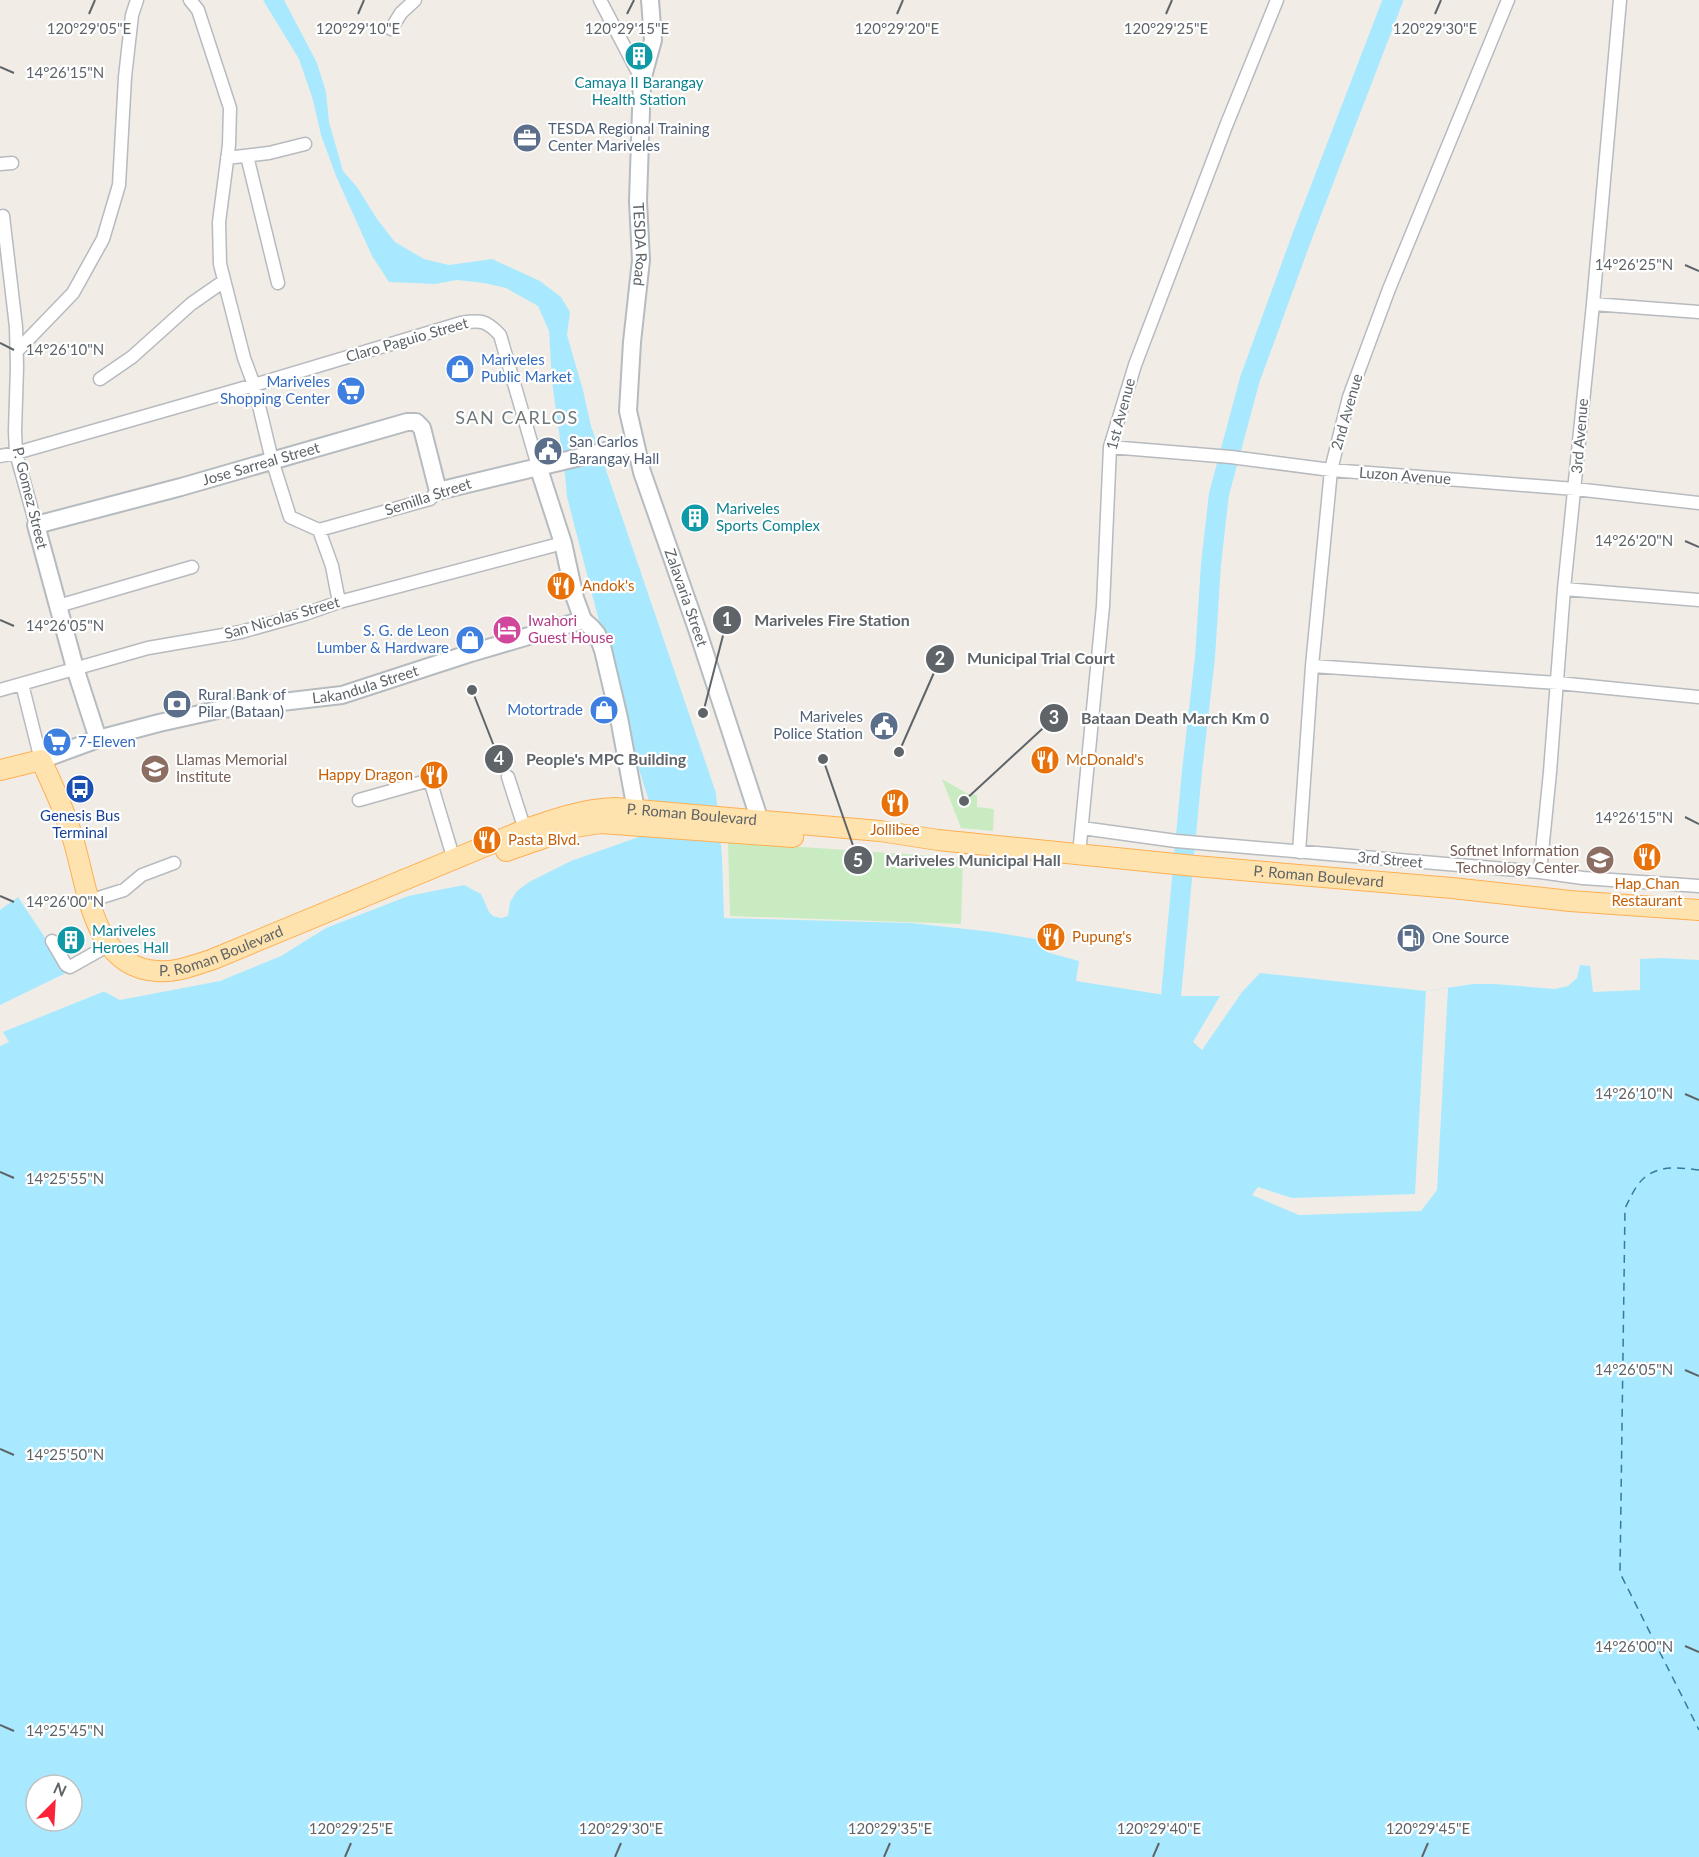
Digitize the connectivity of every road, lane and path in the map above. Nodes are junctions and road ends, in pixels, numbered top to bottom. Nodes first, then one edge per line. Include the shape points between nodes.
1 (138, 0) edge
2 (190, 0) edge
3 (415, 0) edge
4 (600, 0) edge
5 (650, 0) edge
6 (1277, 0) edge
7 (1508, 0) edge
8 (1620, 0) edge
9 (391, 29) dead end
10 (642, 80) junction
11 (305, 144) dead end
12 (247, 156) junction
13 (227, 158) junction
14 (0, 217) edge
15 (224, 281) junction
16 (278, 283) dead end
17 (1593, 304) junction
18 (1699, 312) edge
19 (17, 351) junction
20 (100, 379) dead end
21 (254, 385) junction
22 (635, 444) junction
23 (1110, 447) junction
24 (16, 453) junction
25 (0, 456) edge
26 (272, 460) junction
27 (538, 466) junction
28 (1331, 470) junction
29 (1575, 489) junction
30 (438, 491) junction
31 (1699, 503) edge
32 (36, 525) junction
33 (319, 530) junction
34 (563, 543) junction
35 (192, 567) dead end
36 (1564, 589) junction
37 (1699, 600) edge
38 (339, 602) junction
39 (58, 606) junction
40 (583, 620) junction
41 (1312, 666) junction
42 (75, 668) junction
43 (1558, 683) junction
44 (22, 684) junction
45 (0, 690) edge
46 (1699, 697) edge
47 (98, 739) junction
48 (41, 760) junction
49 (0, 770) edge
50 (508, 777) dead end
51 (359, 800) dead end
52 (643, 815) junction
53 (760, 821) junction
54 (730, 825) junction
55 (1082, 828) junction
56 (525, 830) junction
57 (938, 840) junction
58 (1299, 852) junction
59 (1079, 854) junction
60 (454, 860) junction
61 (174, 863) dead end
62 (1540, 872) junction
63 (1583, 878) junction
64 (1699, 886) edge
65 (89, 901) junction
66 (1570, 901) junction
67 (1699, 910) edge
68 (52, 941) dead end
69 (109, 945) junction

1 - 19 street via 132,15 126,67 119,185 103,239 73,293
2 - 13 street via 198,10 230,108
3 - 9 street via 400,13
4 - 10 street
5 - 10 street, TESDA Road via 653,40
6 - 23 street, 1st Avenue via 1135,365
7 - 28 street, 2nd Avenue via 1389,289 1349,397
8 - 17 street, 3rd Avenue
10 - 22 street, TESDA Road via 638,201 641,260 628,411
11 - 12 street
12 - 13 street
12 - 16 street
13 - 15 street via 219,222
14 - 19 street, P. Gomez Street via 3,216
15 - 20 street
15 - 21 street
17 - 18 street
17 - 29 street, 3rd Avenue
19 - 24 street, P. Gomez Street
21 - 24 street, Claro Paguio Street
21 - 26 street
21 - 27 street, Claro Paguio Street via 460,322 484,321 500,335
22 - 27 street, Semilla Street
22 - 53 street, Zalavaria Street
23 - 28 street, Luzon Avenue
23 - 55 street, 1st Avenue via 1103,606
24 - 25 street, Claro Paguio Street
24 - 32 street, P. Gomez Street
26 - 30 street, Jose Sarreal Street via 416,422 422,428
26 - 32 street, Jose Sarreal Street
26 - 33 street via 290,517
27 - 30 street, Semilla Street
27 - 34 street
28 - 29 street, Luzon Avenue
28 - 41 street, 2nd Avenue
29 - 31 street, Luzon Avenue
29 - 36 street, 3rd Avenue
30 - 33 street, Semilla Street via 430,499
32 - 39 street, P. Gomez Street
33 - 38 street
34 - 38 street, San Nicolas Street
34 - 40 street
35 - 39 street
36 - 37 street
36 - 43 street, 3rd Avenue
38 - 42 street, San Nicolas Street via 241,632 148,648
39 - 42 street, P. Gomez Street
40 - 47 street, Lakandula Street via 342,694 222,709
40 - 52 street via 597,634 603,650
41 - 43 street
41 - 58 street, 2nd Avenue
42 - 44 street, San Nicolas Street
42 - 47 street, P. Gomez Street
43 - 46 street
43 - 62 street, 3rd Avenue
44 - 45 street, San Nicolas Street
44 - 48 street
47 - 48 street, Lakandula Street
48 - 49 main road
48 - 65 main road, P. Roman Boulevard via 72,835
50 - 56 street
51 - 60 street via 430,780
52 - 54 main road, P. Roman Boulevard
52 - 56 main road, P. Roman Boulevard via 597,809 572,813
52 - 60 main road, P. Roman Boulevard via 575,827 477,860
53 - 54 main road, P. Roman Boulevard
53 - 57 main road, P. Roman Boulevard
54 - 57 main road, P. Roman Boulevard via 877,844
55 - 58 street, 3rd Street
55 - 59 street, 1st Avenue
56 - 60 main road, P. Roman Boulevard
57 - 59 main road, P. Roman Boulevard
58 - 62 street, 3rd Street
59 - 66 main road, P. Roman Boulevard
60 - 69 main road, P. Roman Boulevard via 211,960 174,971 138,968 125,962
61 - 65 street via 142,875 124,890
62 - 63 street, 3rd Street
63 - 64 street, 3rd Street
63 - 66 street
65 - 69 main road, P. Roman Boulevard
66 - 67 main road, P. Roman Boulevard
68 - 69 street via 70,967

